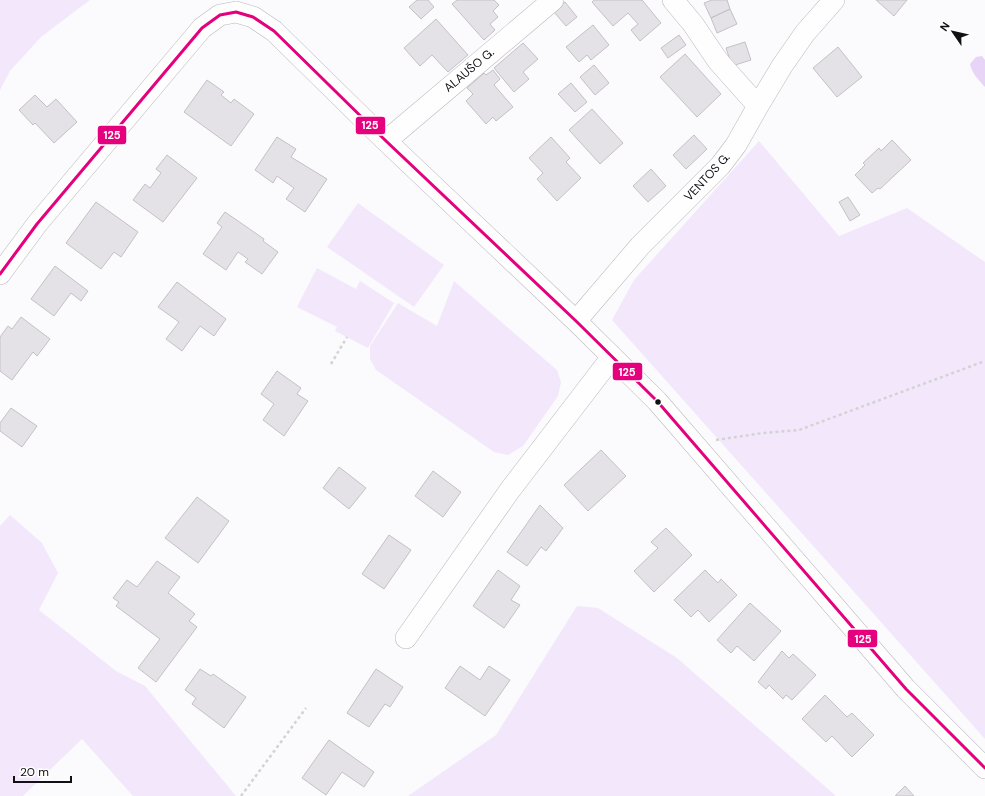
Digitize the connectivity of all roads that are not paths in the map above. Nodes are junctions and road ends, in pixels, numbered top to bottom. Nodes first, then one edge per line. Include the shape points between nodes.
1 (553, 0) edge
2 (673, 0) edge
3 (834, 0) edge
4 (239, 4) edge
5 (758, 106) junction
6 (386, 141) junction
7 (0, 274) edge
8 (576, 321) junction
9 (612, 357) junction
10 (406, 638) dead end
11 (985, 768) edge

1 - 6 street, ALAUŠO G.
2 - 5 street via 718,61
3 - 5 street, VENTOS G. via 805,33
4 - 6 street via 274,31
4 - 7 street via 202,28 37,224
5 - 8 street, VENTOS G. via 736,146 720,166 640,246
6 - 8 street
8 - 9 street
9 - 10 street via 510,490
9 - 11 street via 657,401 906,689

